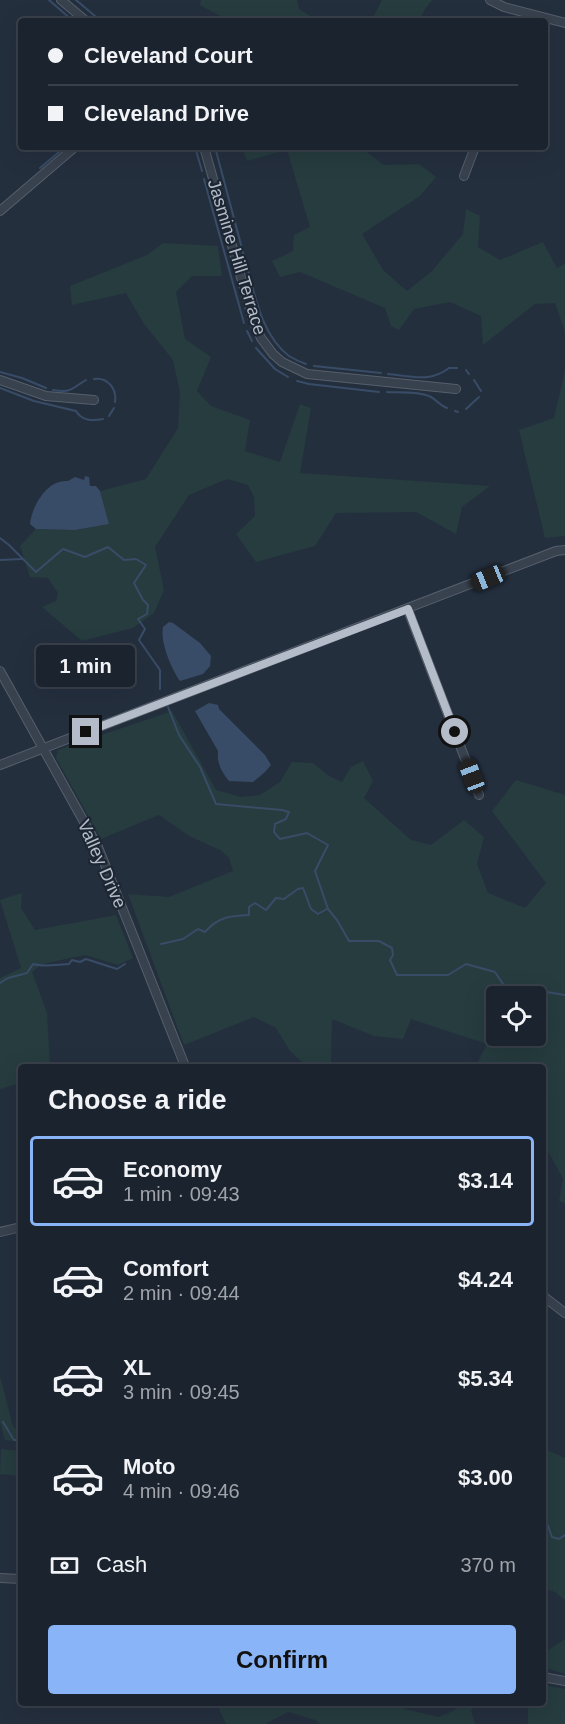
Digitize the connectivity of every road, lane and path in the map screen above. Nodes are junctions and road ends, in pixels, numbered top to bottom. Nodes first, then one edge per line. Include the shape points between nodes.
1 (61, 0) edge
2 (490, 0) edge
3 (82, 18) edge
4 (531, 18) edge
5 (548, 20) edge
6 (565, 23) edge
7 (71, 150) edge
8 (205, 150) edge
9 (473, 150) edge
10 (464, 176) dead end
11 (0, 211) edge
12 (0, 380) edge
13 (456, 389) dead end
14 (94, 400) dead end
15 (565, 550) edge
16 (408, 609) junction
17 (0, 671) edge
18 (43, 748) junction
19 (0, 765) edge
20 (479, 795) dead end
21 (184, 1064) edge
22 (18, 1228) edge
23 (0, 1232) edge
24 (546, 1298) edge
25 (565, 1313) edge
26 (0, 1578) edge
27 (18, 1579) edge
28 (546, 1678) edge
29 (565, 1681) edge

1 - 3 street
2 - 4 street
5 - 6 street
7 - 11 street
8 - 13 street, Jasmine Hill Terrace via 254,323 273,354 307,374
9 - 10 street
12 - 14 street via 46,396
15 - 16 street
16 - 18 street
16 - 20 street
17 - 18 street, Valley Drive
18 - 19 street
18 - 21 street, Valley Drive via 98,847
22 - 23 street
24 - 25 street
26 - 27 street
28 - 29 street

